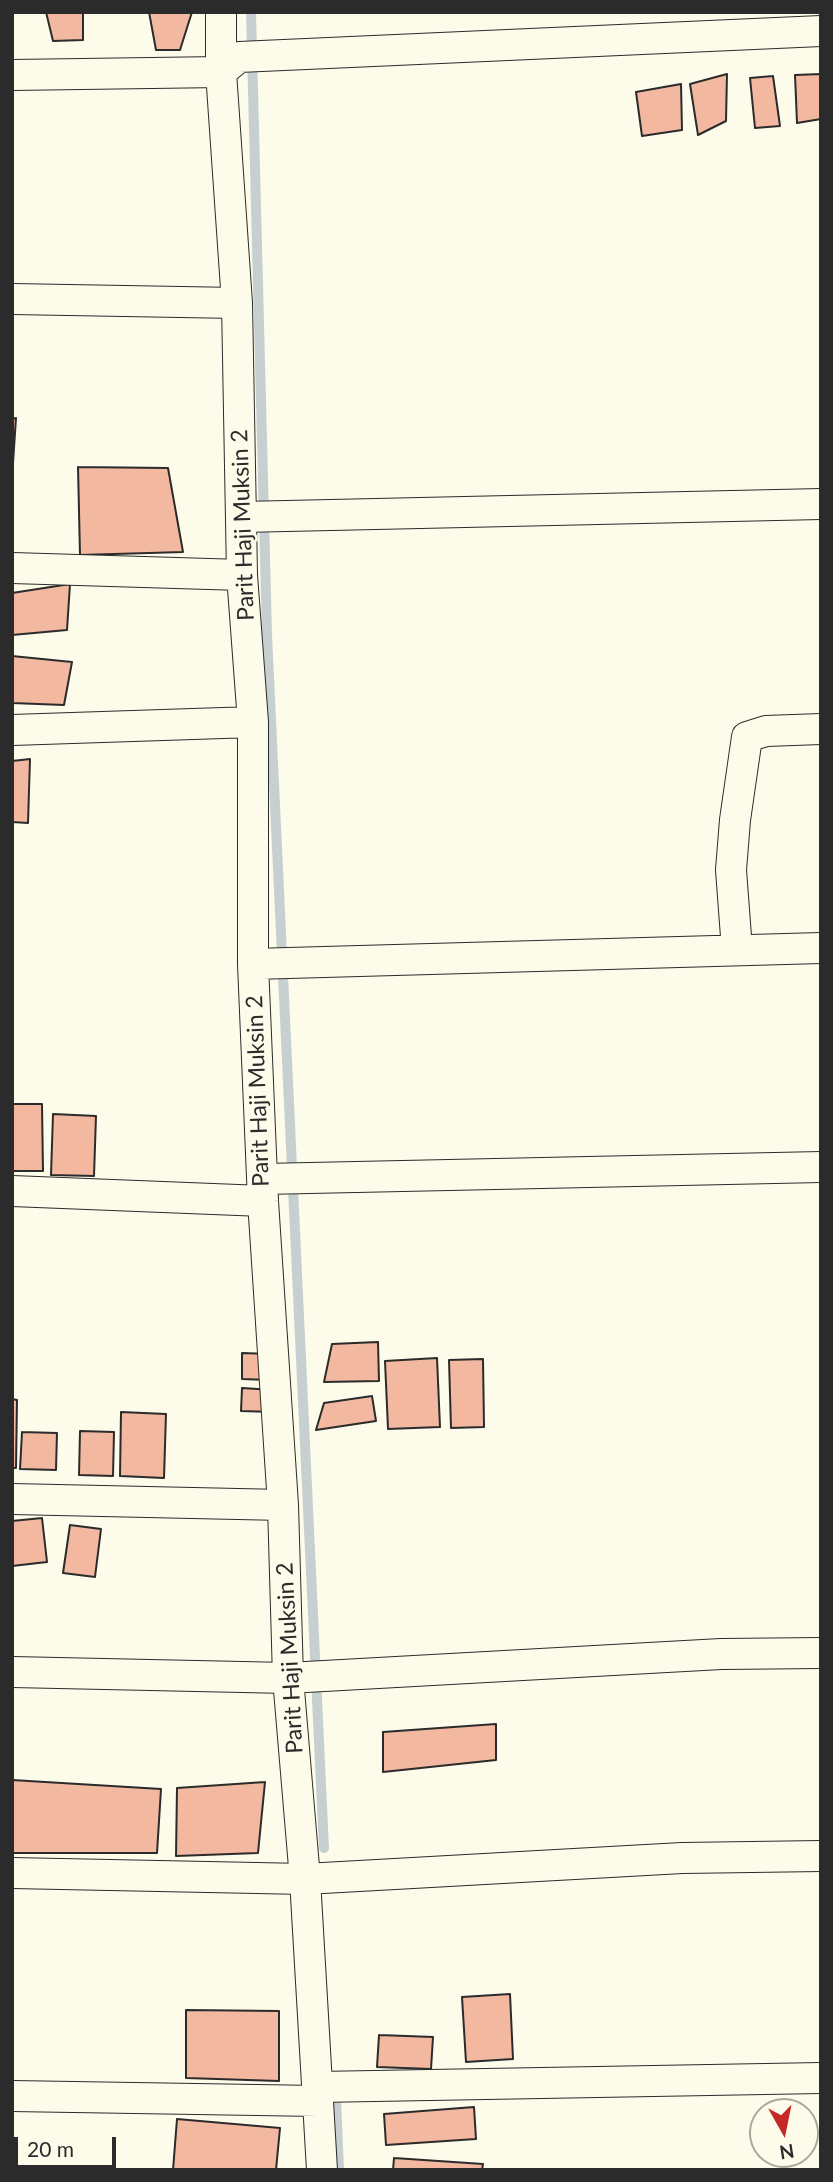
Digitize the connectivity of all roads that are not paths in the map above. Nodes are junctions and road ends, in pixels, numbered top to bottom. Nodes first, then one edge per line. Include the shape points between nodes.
1 (221, 12) edge
2 (821, 31) edge
3 (230, 65) junction
4 (12, 75) edge
5 (12, 299) edge
6 (237, 303) junction
7 (821, 504) edge
8 (242, 517) junction
9 (12, 568) edge
10 (242, 575) junction
11 (253, 722) junction
12 (821, 729) edge
13 (12, 730) edge
14 (821, 948) edge
15 (737, 950) junction
16 (253, 964) junction
17 (821, 1167) edge
18 (263, 1190) junction
19 (12, 1191) edge
20 (12, 1499) edge
21 (283, 1505) junction
22 (821, 1653) edge
23 (12, 1672) edge
24 (288, 1678) junction
25 (821, 1856) edge
26 (12, 1873) edge
27 (305, 1879) junction
28 (821, 2078) edge
29 (318, 2094) junction
30 (12, 2096) edge
31 (322, 2170) edge

1 - 3 street, Parit Haji Muksin 2
2 - 3 street via 287,55
3 - 4 street
3 - 6 street, Parit Haji Muksin 2
5 - 6 street
6 - 8 street, Parit Haji Muksin 2
7 - 8 street
8 - 10 street, Parit Haji Muksin 2
9 - 10 street
10 - 11 street, Parit Haji Muksin 2
11 - 13 street
11 - 16 street, Parit Haji Muksin 2
12 - 15 street via 766,731 747,737 732,870
14 - 15 street
15 - 16 street
16 - 18 street, Parit Haji Muksin 2
17 - 18 street
18 - 19 street
18 - 21 street, Parit Haji Muksin 2
20 - 21 street
21 - 24 street, Parit Haji Muksin 2
22 - 24 street via 721,1654
23 - 24 street
24 - 27 street, Parit Haji Muksin 2
25 - 27 street via 668,1859
26 - 27 street
27 - 29 street, Parit Haji Muksin 2
28 - 29 street
29 - 30 street
29 - 31 street, Parit Haji Muksin 2

